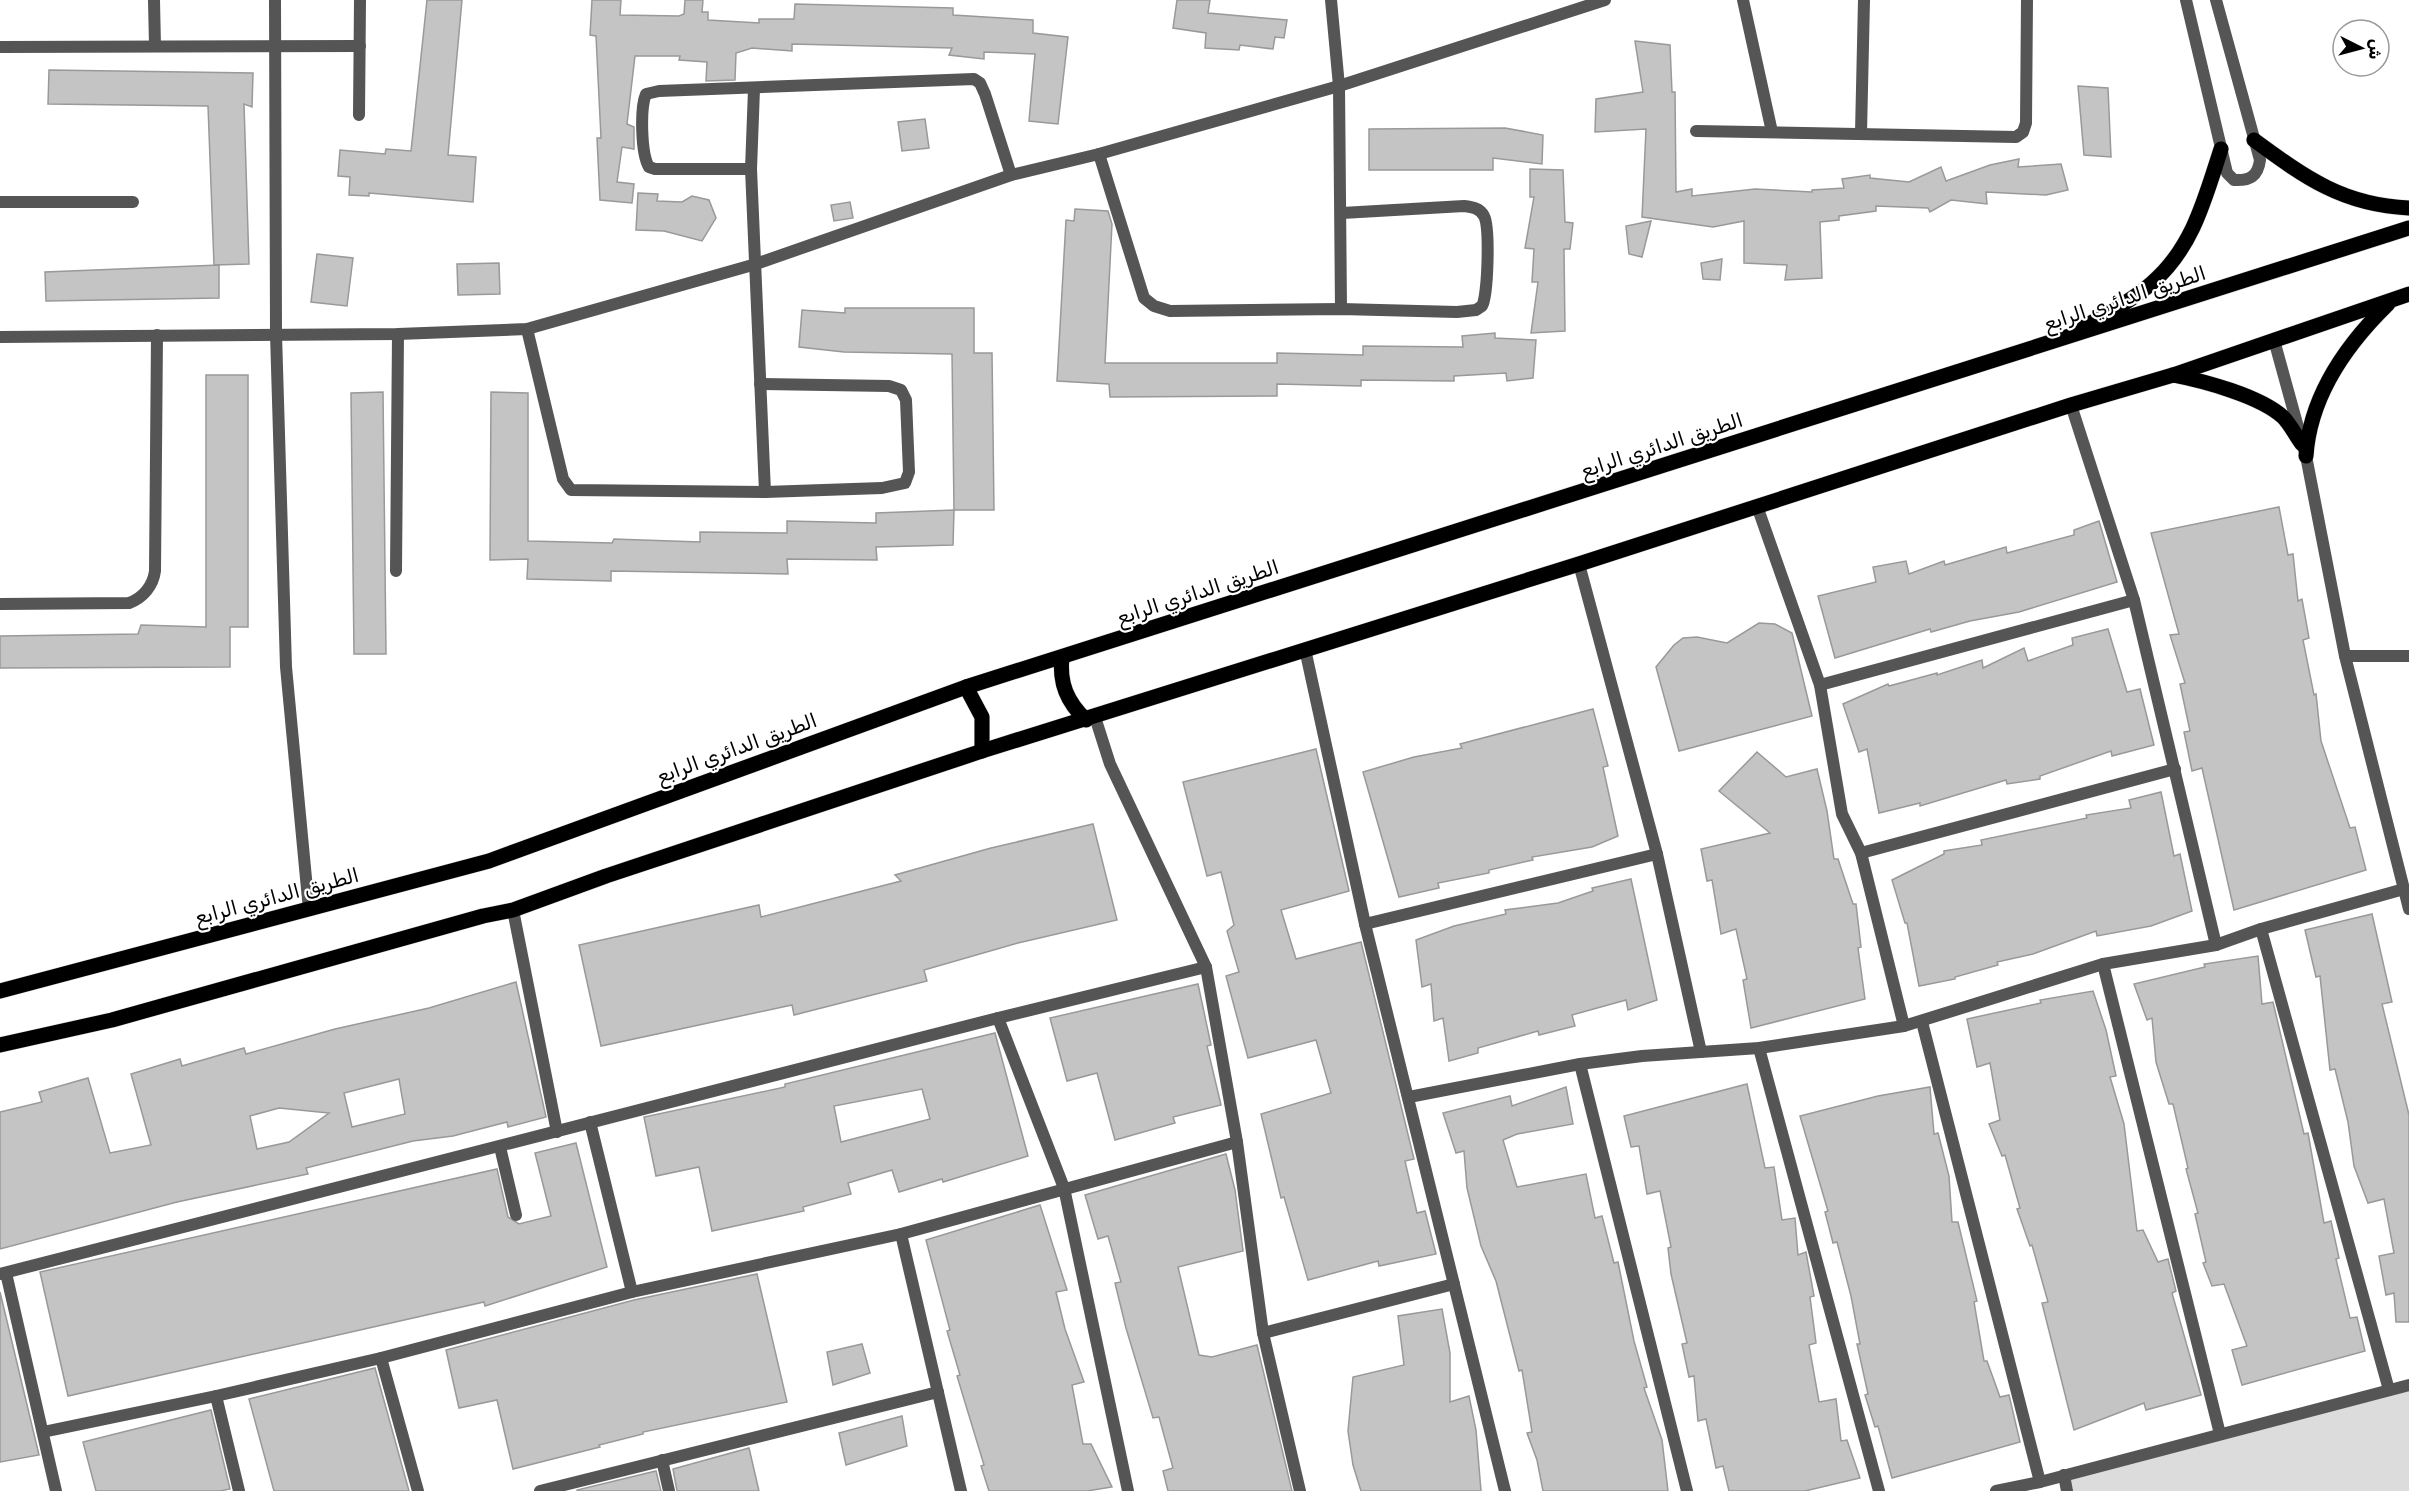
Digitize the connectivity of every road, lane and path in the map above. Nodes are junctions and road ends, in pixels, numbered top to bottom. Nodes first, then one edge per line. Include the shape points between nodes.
1 (154, 0) edge
2 (275, 0) edge
3 (360, 0) edge
4 (1331, 0) edge
5 (1605, 0) edge
6 (1743, 0) edge
7 (1864, 0) edge
8 (2027, 0) edge
9 (2186, 0) edge
10 (2216, 0) edge
11 (1580, 4) edge
12 (155, 46) junction
13 (360, 46) junction
14 (0, 47) edge
15 (276, 48) junction
16 (1339, 86) junction
17 (754, 89) junction
18 (359, 115) dead end
19 (1696, 131) dead end
20 (1772, 132) junction
21 (1861, 133) junction
22 (2254, 140) junction
23 (2221, 149) junction
24 (1099, 154) junction
25 (751, 169) junction
26 (1011, 175) junction
27 (0, 202) edge
28 (133, 202) dead end
29 (2409, 208) edge
30 (1342, 213) junction
31 (2409, 228) edge
32 (756, 264) junction
33 (2409, 294) edge
34 (2391, 301) junction
35 (1341, 309) junction
36 (527, 329) junction
37 (276, 334) junction
38 (398, 334) junction
39 (157, 335) junction
40 (0, 337) edge
41 (2274, 340) junction
42 (2060, 341) junction
43 (2173, 375) junction
44 (760, 384) junction
45 (2072, 405) junction
46 (2304, 450) junction
47 (765, 492) junction
48 (1756, 506) junction
49 (1579, 564) junction
50 (396, 571) dead end
51 (2134, 600) junction
52 (0, 604) edge
53 (1305, 649) junction
54 (2345, 656) junction
55 (2409, 656) edge
56 (1062, 657) junction
57 (1820, 685) junction
58 (966, 687) junction
59 (1090, 719) junction
60 (982, 751) junction
61 (2175, 769) junction
62 (1861, 853) junction
63 (1657, 854) junction
64 (2404, 889) junction
65 (2409, 909) edge
66 (309, 910) junction
67 (513, 910) junction
68 (1365, 924) junction
69 (2261, 929) junction
70 (2216, 945) junction
71 (2103, 964) junction
72 (1206, 968) junction
73 (0, 991) edge
74 (998, 1018) junction
75 (1922, 1022) junction
76 (1904, 1026) junction
77 (0, 1045) edge
78 (1759, 1048) junction
79 (1701, 1052) junction
80 (1581, 1064) junction
81 (1409, 1097) junction
82 (590, 1122) junction
83 (556, 1132) junction
84 (1237, 1142) junction
85 (500, 1147) junction
86 (1064, 1188) junction
87 (516, 1215) dead end
88 (901, 1234) junction
89 (3, 1274) edge
90 (1454, 1284) junction
91 (632, 1292) junction
92 (1263, 1334) junction
93 (381, 1358) junction
94 (2409, 1385) edge
95 (2389, 1390) junction
96 (938, 1392) junction
97 (216, 1396) junction
98 (43, 1432) junction
99 (2220, 1434) junction
100 (662, 1460) junction
101 (2064, 1475) junction
102 (2040, 1482) junction
103 (56, 1491) edge
104 (239, 1491) edge
105 (418, 1491) edge
106 (540, 1491) edge
107 (669, 1491) edge
108 (961, 1491) edge
109 (1128, 1491) edge
110 (1300, 1491) edge
111 (1504, 1491) edge
112 (1687, 1491) edge
113 (1879, 1491) edge
114 (1996, 1491) edge
115 (2067, 1491) edge

1 - 12 street
2 - 15 street
3 - 13 street
4 - 16 street
5 - 11 street
6 - 20 street
7 - 21 street
8 - 21 street via 2023,132 2016,136
9 - 23 street
10 - 22 street
11 - 16 street
12 - 14 street
12 - 15 street
13 - 15 street
13 - 18 street
15 - 37 street
16 - 24 street
16 - 30 street
17 - 25 street
17 - 25 street via 654,91 646,94 643,105 643,152 649,167
17 - 26 street via 978,80
19 - 20 street
20 - 21 street
22 - 23 street via 2260,160 2252,178 2234,180 2227,173
22 - 29 main road via 2301,174 2342,196 2386,207
23 - 42 main road via 2194,227 2169,266 2133,298
24 - 26 street
24 - 35 street via 1148,303 1170,311
25 - 32 street
26 - 32 street
27 - 28 street
30 - 35 street
30 - 35 street via 1464,206 1479,210 1486,229 1486,295 1482,306 1469,311
31 - 42 main road, الطريق الدائري الرابع
32 - 36 street
32 - 44 street
33 - 34 main road
34 - 41 main road
34 - 46 main road via 2355,340 2331,376 2317,405
36 - 38 street
36 - 47 street via 562,479 571,490
37 - 38 street
37 - 39 street
37 - 66 street via 286,667
38 - 50 street
39 - 40 street
39 - 52 street via 155,571 151,584 140,598 129,603
41 - 43 main road
41 - 46 street
42 - 56 main road, الطريق الدائري الرابع
43 - 45 main road
43 - 46 main road via 2264,405 2283,417
44 - 47 street
44 - 47 street via 897,387 906,400 909,460 908,479 899,486
45 - 48 main road
45 - 51 street
46 - 54 street
48 - 49 main road
48 - 57 street
49 - 53 main road
49 - 63 street
51 - 57 street
51 - 61 street
53 - 59 main road
53 - 68 street
54 - 55 street
54 - 64 street
56 - 58 main road, الطريق الدائري الرابع
56 - 59 main road via 1060,669 1065,692 1070,703
57 - 62 street via 1842,814
58 - 60 main road via 982,717
58 - 66 main road, الطريق الدائري الرابع via 489,861
59 - 60 main road
59 - 72 street
60 - 67 main road
61 - 62 street
61 - 70 street
62 - 76 street
63 - 68 street
63 - 79 street
64 - 65 street
64 - 69 street
66 - 73 main road, الطريق الدائري الرابع
67 - 77 main road via 112,1020
67 - 83 street
68 - 81 street
69 - 70 street
69 - 95 street
70 - 71 street
71 - 75 street
71 - 99 street
72 - 74 street
72 - 84 street
74 - 82 street
74 - 86 street
75 - 76 street
75 - 102 street
76 - 78 street
78 - 79 street
78 - 113 street
79 - 80 street
80 - 81 street
80 - 112 street
81 - 90 street
82 - 83 street
82 - 91 street
83 - 85 street
84 - 86 street
84 - 92 street
85 - 87 street
85 - 89 street
86 - 88 street
86 - 109 street
88 - 91 street
88 - 96 street
89 - 98 street
90 - 92 street
90 - 111 street
91 - 93 street
92 - 110 street
93 - 97 street
93 - 105 street
94 - 95 street
95 - 99 street
96 - 100 street
96 - 108 street
97 - 98 street
97 - 104 street
98 - 103 street
99 - 101 street
100 - 106 street
100 - 107 street
101 - 102 street
101 - 115 street
102 - 114 street

